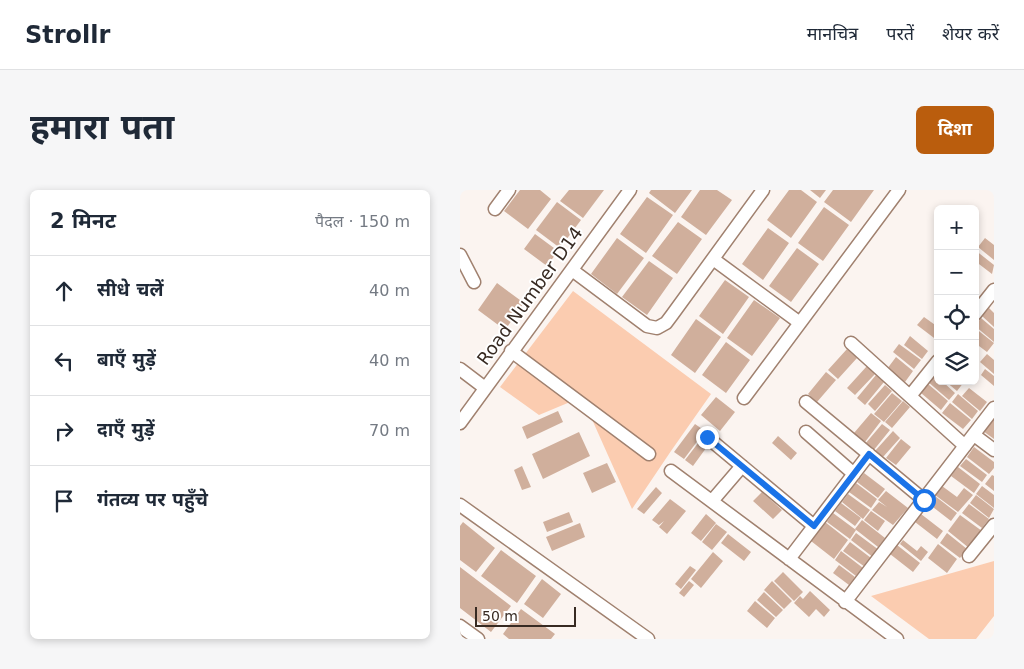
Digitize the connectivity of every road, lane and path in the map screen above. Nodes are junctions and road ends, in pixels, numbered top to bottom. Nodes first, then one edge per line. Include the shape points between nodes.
1 (509, 190) edge
2 (630, 190) edge
3 (763, 190) edge
4 (899, 190) edge
5 (495, 209) dead end
6 (460, 255) edge
7 (714, 259) junction
8 (572, 270) junction
9 (474, 282) dead end
10 (994, 290) edge
11 (979, 309) edge
12 (800, 323) junction
13 (852, 343) dead end
14 (511, 351) junction
15 (934, 366) edge
16 (460, 369) edge
17 (485, 388) junction
18 (910, 396) junction
19 (744, 398) dead end
20 (806, 402) dead end
21 (994, 408) edge
22 (460, 424) edge
23 (806, 432) dead end
24 (974, 436) junction
25 (707, 437) dead end
26 (965, 446) junction
27 (994, 450) edge
28 (649, 454) dead end
29 (869, 454) junction
30 (742, 466) junction
31 (671, 471) dead end
32 (854, 474) junction
33 (924, 500) junction
34 (712, 502) junction
35 (460, 505) edge
36 (994, 525) edge
37 (814, 526) junction
38 (969, 556) dead end
39 (789, 559) junction
40 (845, 602) junction
41 (460, 626) edge
42 (478, 639) edge
43 (648, 639) edge
44 (897, 639) edge

1 - 5 street
2 - 8 street, Road Number D14
3 - 7 street
4 - 12 street
6 - 9 street
7 - 8 street via 666,323 657,328 647,326
7 - 12 street
8 - 14 street, Road Number D14
10 - 11 street
12 - 19 street
13 - 18 street
14 - 17 street, Road Number D14
14 - 28 street
15 - 18 street
16 - 17 street
17 - 22 street, Road Number D14
18 - 26 street
20 - 29 street
21 - 24 street
23 - 32 street
24 - 26 street
24 - 27 street
25 - 30 street
26 - 33 street
29 - 32 street
29 - 33 street
30 - 34 street
30 - 37 street
31 - 34 street
32 - 37 street
33 - 40 street
34 - 39 street
35 - 43 street
36 - 38 street
37 - 39 street
39 - 40 street
40 - 44 street
41 - 42 street

